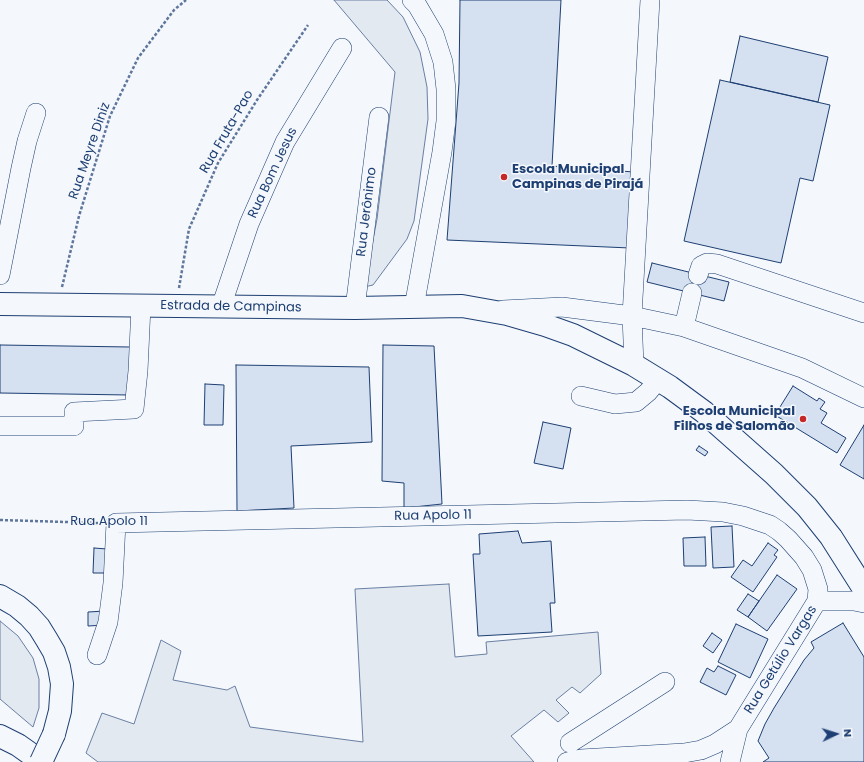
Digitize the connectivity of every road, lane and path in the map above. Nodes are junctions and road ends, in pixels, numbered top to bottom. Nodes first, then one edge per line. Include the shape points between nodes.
1 (186, 0) edge
2 (412, 0) edge
3 (650, 0) edge
4 (308, 25) dead end
5 (342, 48) dead end
6 (36, 114) dead end
7 (379, 117) dead end
8 (0, 275) edge
9 (698, 275) dead end
10 (692, 293) dead end
11 (0, 304) edge
12 (58, 305) junction
13 (141, 306) junction
14 (175, 306) junction
15 (221, 306) junction
16 (414, 307) junction
17 (355, 308) junction
18 (491, 311) junction
19 (864, 313) edge
20 (632, 316) junction
21 (684, 327) junction
22 (634, 365) junction
23 (658, 380) junction
24 (581, 396) dead end
25 (864, 398) edge
26 (0, 426) edge
27 (0, 520) edge
28 (116, 523) junction
29 (864, 589) edge
30 (0, 596) edge
31 (817, 601) junction
32 (864, 603) edge
33 (97, 655) dead end
34 (665, 682) dead end
35 (738, 729) junction
36 (0, 731) edge
37 (9, 741) edge
38 (597, 758) junction
39 (41, 762) edge
40 (567, 762) edge
41 (730, 762) edge

1 - 12 path, Rua Meyre Diniz via 174,10 138,58 110,116 79,216
2 - 16 street via 434,34 443,62 446,89 446,121 442,152
3 - 20 street
4 - 14 path, Rua Fruta-Pao via 218,163 189,229
5 - 15 street, Rua Bom Jesus via 285,142 249,224
6 - 8 street via 23,161
7 - 17 street, Rua Jerônimo
9 - 19 street via 701,266 706,263 717,264
10 - 21 street
11 - 12 main road, Estrada de Campinas
12 - 13 main road, Estrada de Campinas
13 - 14 main road, Estrada de Campinas
13 - 26 street via 134,409 74,412 74,426
14 - 15 main road, Estrada de Campinas
15 - 17 main road, Estrada de Campinas
16 - 17 main road, Estrada de Campinas
16 - 18 main road, Estrada de Campinas via 462,306
18 - 20 street via 562,307
18 - 22 main road, Estrada de Campinas via 573,335
20 - 21 street
20 - 22 street
21 - 25 street via 802,368
22 - 23 main road, Estrada de Campinas
23 - 24 street via 636,402 615,404
23 - 29 main road, Estrada de Campinas via 704,412 807,507 831,537
27 - 28 path, Rua Apolo 11
28 - 31 street, Rua Apolo 11 via 687,510 723,512 770,526 788,539 812,570 818,589
28 - 33 street via 108,622
30 - 39 main road, bridge via 17,606 39,627 48,640 59,667 62,684 60,711 54,734
31 - 32 street, Rua Getúlio Vargas
31 - 35 street, Rua Getúlio Vargas
34 - 38 street via 577,738
35 - 38 street via 701,750
35 - 41 street, Rua Getúlio Vargas
36 - 37 main road
37 - 39 main road
38 - 40 street

